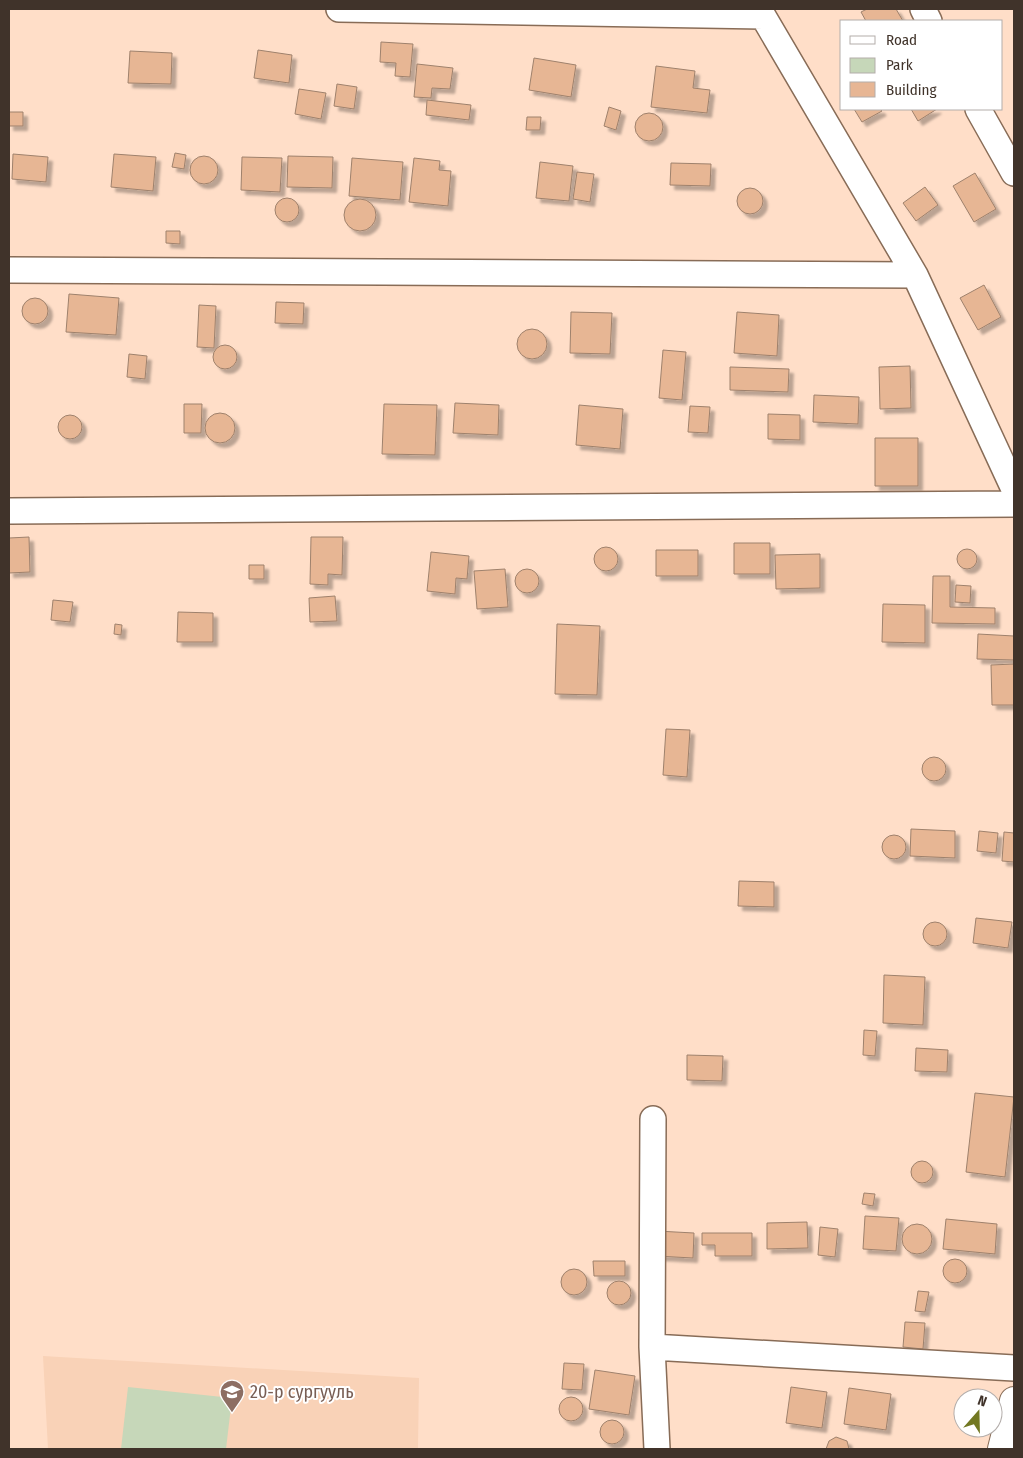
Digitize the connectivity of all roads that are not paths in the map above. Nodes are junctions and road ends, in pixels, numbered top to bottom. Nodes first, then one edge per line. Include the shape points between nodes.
1 (339, 9) edge
2 (922, 9) edge
3 (760, 12) edge
4 (929, 20) edge
5 (979, 110) edge
6 (1014, 173) edge
7 (9, 270) edge
8 (915, 275) junction
9 (1014, 489) edge
10 (1014, 504) edge
11 (9, 511) edge
12 (653, 1119) dead end
13 (652, 1347) junction
14 (1014, 1368) edge
15 (1014, 1401) edge
16 (657, 1449) edge
17 (1002, 1449) edge

1 - 3 street
2 - 4 street
3 - 8 street
5 - 6 street
7 - 8 street
8 - 9 street
10 - 11 street
12 - 13 street
13 - 14 street
13 - 16 street
15 - 17 street

